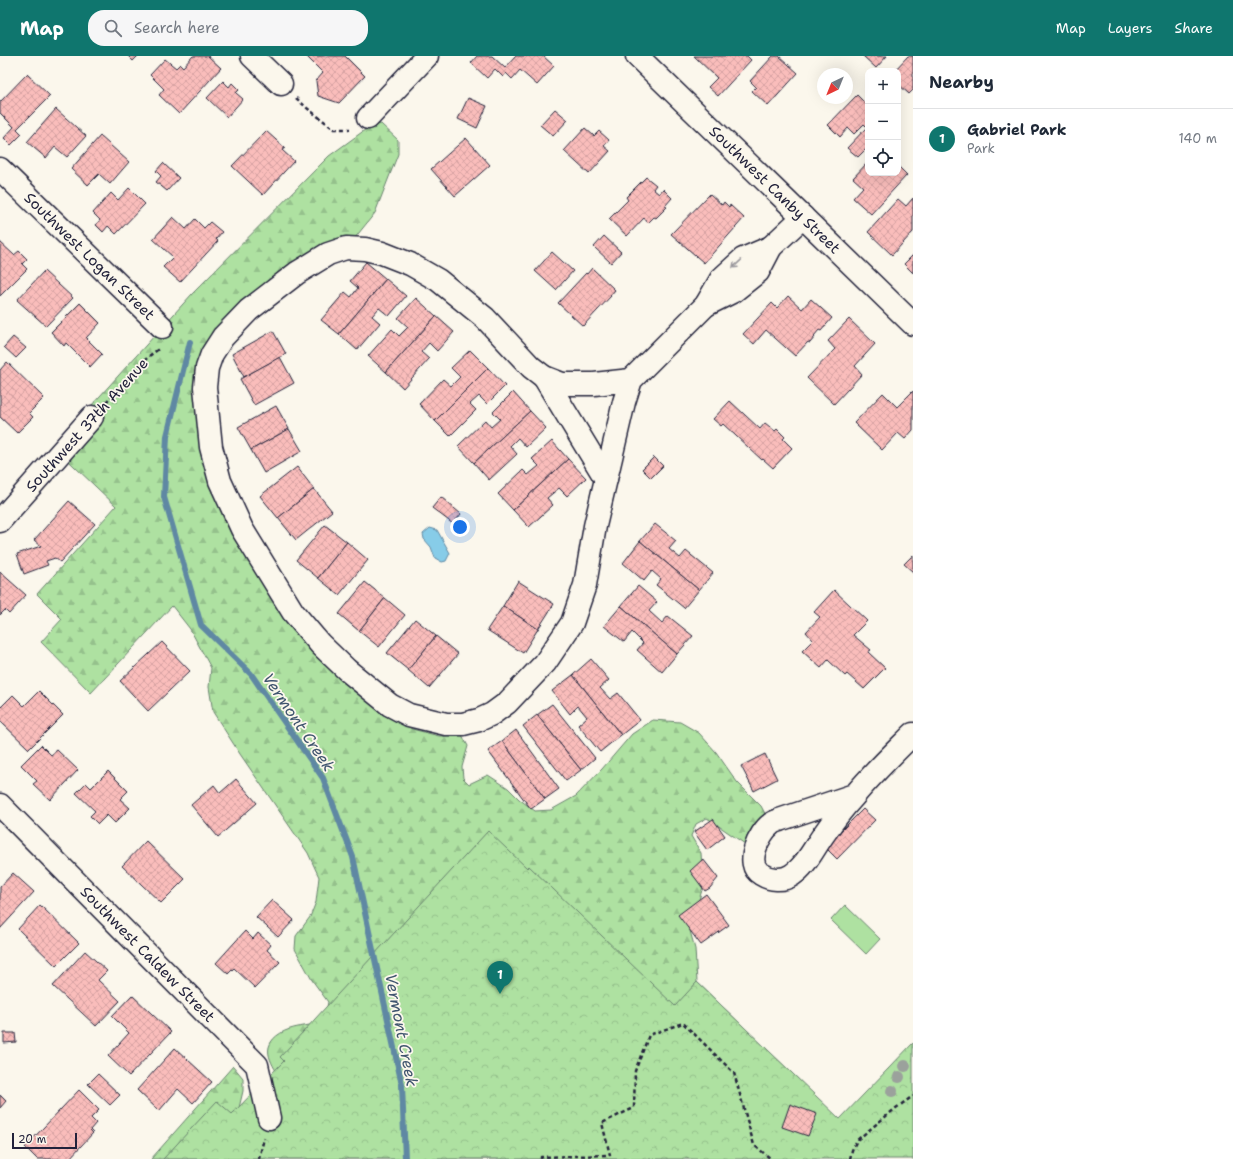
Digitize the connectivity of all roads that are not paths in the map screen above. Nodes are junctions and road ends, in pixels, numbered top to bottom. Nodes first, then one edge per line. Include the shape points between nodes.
1 (252, 56) edge
2 (427, 56) edge
3 (637, 56) edge
4 (281, 84) road end
5 (368, 118) road end
6 (1, 173) edge
7 (803, 217) junction
8 (913, 324) edge
9 (162, 327) road end
10 (544, 377) junction
11 (631, 380) junction
12 (92, 417) road end
13 (606, 479) junction
14 (0, 521) edge
15 (913, 734) edge
16 (854, 795) junction
17 (0, 806) edge
18 (269, 1118) dead end

1 - 4 street
2 - 5 street
3 - 7 street, Southwest Canby Street
6 - 9 street, Southwest Logan Street
7 - 8 street, Southwest Canby Street
7 - 11 street via 771,247 758,272 734,291 706,304
10 - 11 street via 562,384
10 - 13 street
10 - 13 street via 531,367 485,318 438,280 410,264 382,253 346,248 328,254 297,273 249,310 223,337 212,354 205,387 211,447 220,481 242,529 293,612 346,670 390,705 410,715 446,724 463,724 492,714 507,703 545,663 572,623 585,585
11 - 13 street
12 - 14 street, Southwest 37th Avenue
15 - 16 street
16 - 16 street via 800,870 778,879 768,878 759,873 753,864 754,854 759,840 770,824
17 - 18 street, Southwest Caldew Street via 257,1065

